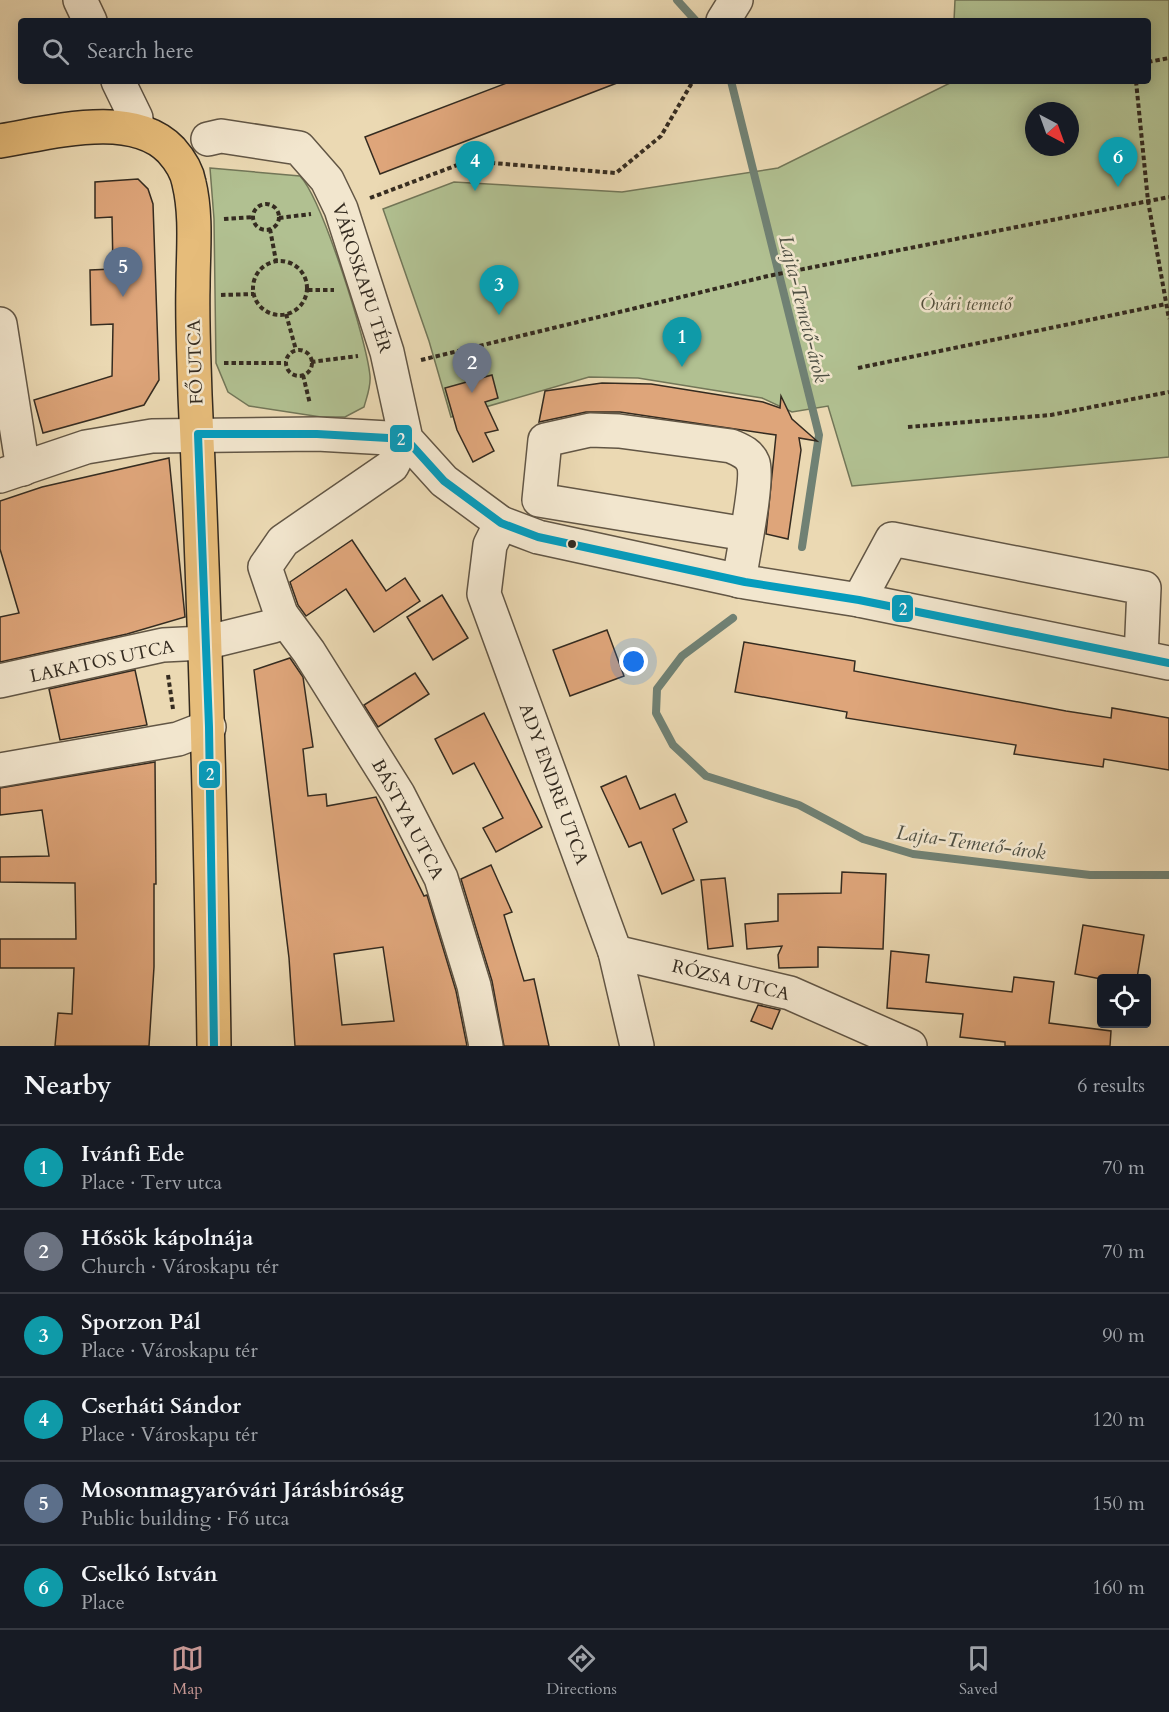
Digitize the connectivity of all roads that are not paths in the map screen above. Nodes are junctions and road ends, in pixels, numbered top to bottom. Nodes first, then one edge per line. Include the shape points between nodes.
1 (80, 0) edge
2 (736, 0) edge
3 (89, 18) edge
4 (725, 18) edge
5 (119, 84) edge
6 (136, 128) junction
7 (208, 139) dead end
8 (0, 141) edge
9 (0, 324) edge
10 (8, 418) edge
11 (198, 434) junction
12 (405, 439) junction
13 (11, 473) edge
14 (501, 523) junction
15 (746, 534) junction
16 (739, 581) junction
17 (859, 600) junction
18 (281, 614) junction
19 (204, 643) junction
20 (1155, 660) edge
21 (0, 681) edge
22 (209, 728) junction
23 (32, 763) edge
24 (615, 952) junction
25 (214, 1046) edge
26 (486, 1046) edge
27 (637, 1046) edge
28 (910, 1046) edge

1 - 3 street
2 - 4 street
5 - 6 street via 136,118
6 - 8 main road, FŐ UTCA via 85,128
6 - 11 main road, FŐ UTCA via 155,136 171,150 189,182 194,222
7 - 12 street, VÁROSKAPU TÉR via 221,136 299,148 327,180 332,211 389,360
9 - 10 street
10 - 13 street
11 - 12 street
11 - 13 street via 152,435 86,447
11 - 19 main road, FŐ UTCA
12 - 14 street via 444,481
12 - 18 street via 392,466 283,541 265,567
14 - 16 street via 538,537
14 - 24 street, ADY ENDRE UTCA via 490,545 484,594
15 - 15 street via 754,470 745,453 731,446 590,430 545,440 539,500
15 - 16 street
16 - 17 street
17 - 20 street
17 - 20 street via 892,539 1144,588
18 - 19 street via 273,626
18 - 26 street, BÁSTYA UTCA via 398,794 441,878 474,986
19 - 21 street, LAKATOS UTCA via 163,645
19 - 22 main road, FŐ UTCA
22 - 23 street via 178,739
22 - 25 main road, FŐ UTCA
24 - 27 street, ADY ENDRE UTCA
24 - 28 street, RÓZSA UTCA via 790,993

